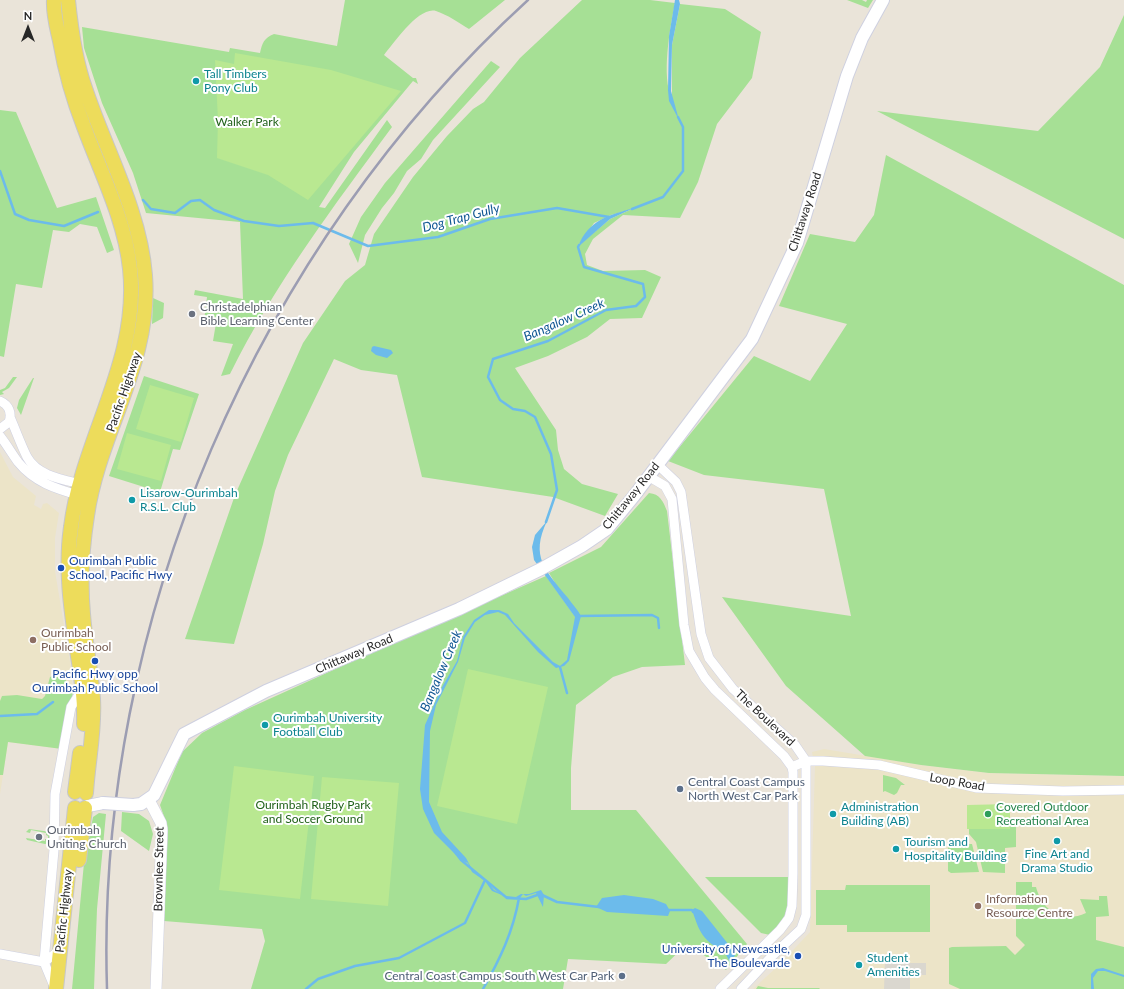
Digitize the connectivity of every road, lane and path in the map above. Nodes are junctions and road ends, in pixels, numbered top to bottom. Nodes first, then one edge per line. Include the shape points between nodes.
1 (54, 0) edge
2 (68, 0) edge
3 (883, 0) edge
4 (0, 401) edge
5 (10, 418) junction
6 (0, 429) edge
7 (0, 436) edge
8 (657, 464) junction
9 (648, 476) junction
10 (84, 491) junction
11 (82, 690) junction
12 (806, 761) junction
13 (792, 767) junction
14 (1124, 790) edge
15 (149, 800) junction
16 (83, 801) junction
17 (61, 945) junction
18 (0, 954) edge
19 (44, 962) junction
20 (55, 989) edge
21 (66, 989) edge
22 (156, 989) edge
23 (720, 989) edge
24 (742, 989) edge

1 - 10 main road, Pacific Highway via 64,68 83,126 118,215 128,252 131,283 130,316 124,353
2 - 10 main road, Pacific Highway via 73,43 84,88 136,228 145,274 146,309 138,356
3 - 8 main road, Chittaway Road via 862,38 850,67 797,243 752,339
4 - 5 street via 9,408
5 - 6 street via 6,426
5 - 10 street via 28,459 42,471
7 - 10 street via 18,462 33,477 53,487
8 - 9 main road, Chittaway Road
8 - 12 street, The Boulevard via 676,482 681,492 701,634 709,658 734,689 795,745
9 - 13 street, The Boulevard via 665,486 672,499 684,625 689,651 705,678
9 - 15 main road, Chittaway Road via 607,529 582,546 459,608 266,691 184,734 159,788
10 - 11 main road, Pacific Highway via 69,545 69,581
10 - 16 main road, Pacific Highway via 83,615 93,699 92,731
11 - 16 main road, Pacific Highway
11 - 19 street via 71,707 55,794 54,850
12 - 13 street, Loop Road
12 - 14 street, Loop Road via 879,765 978,788
12 - 24 street via 806,915 801,929
13 - 23 street, The Boulevard via 793,874 789,918
15 - 16 main road, bridge via 133,805
15 - 22 street, Brownlee Street via 162,830
16 - 17 main road, Pacific Highway
16 - 21 main road, Pacific Highway
17 - 19 street
17 - 20 main road, Pacific Highway
18 - 19 street
19 - 20 street

